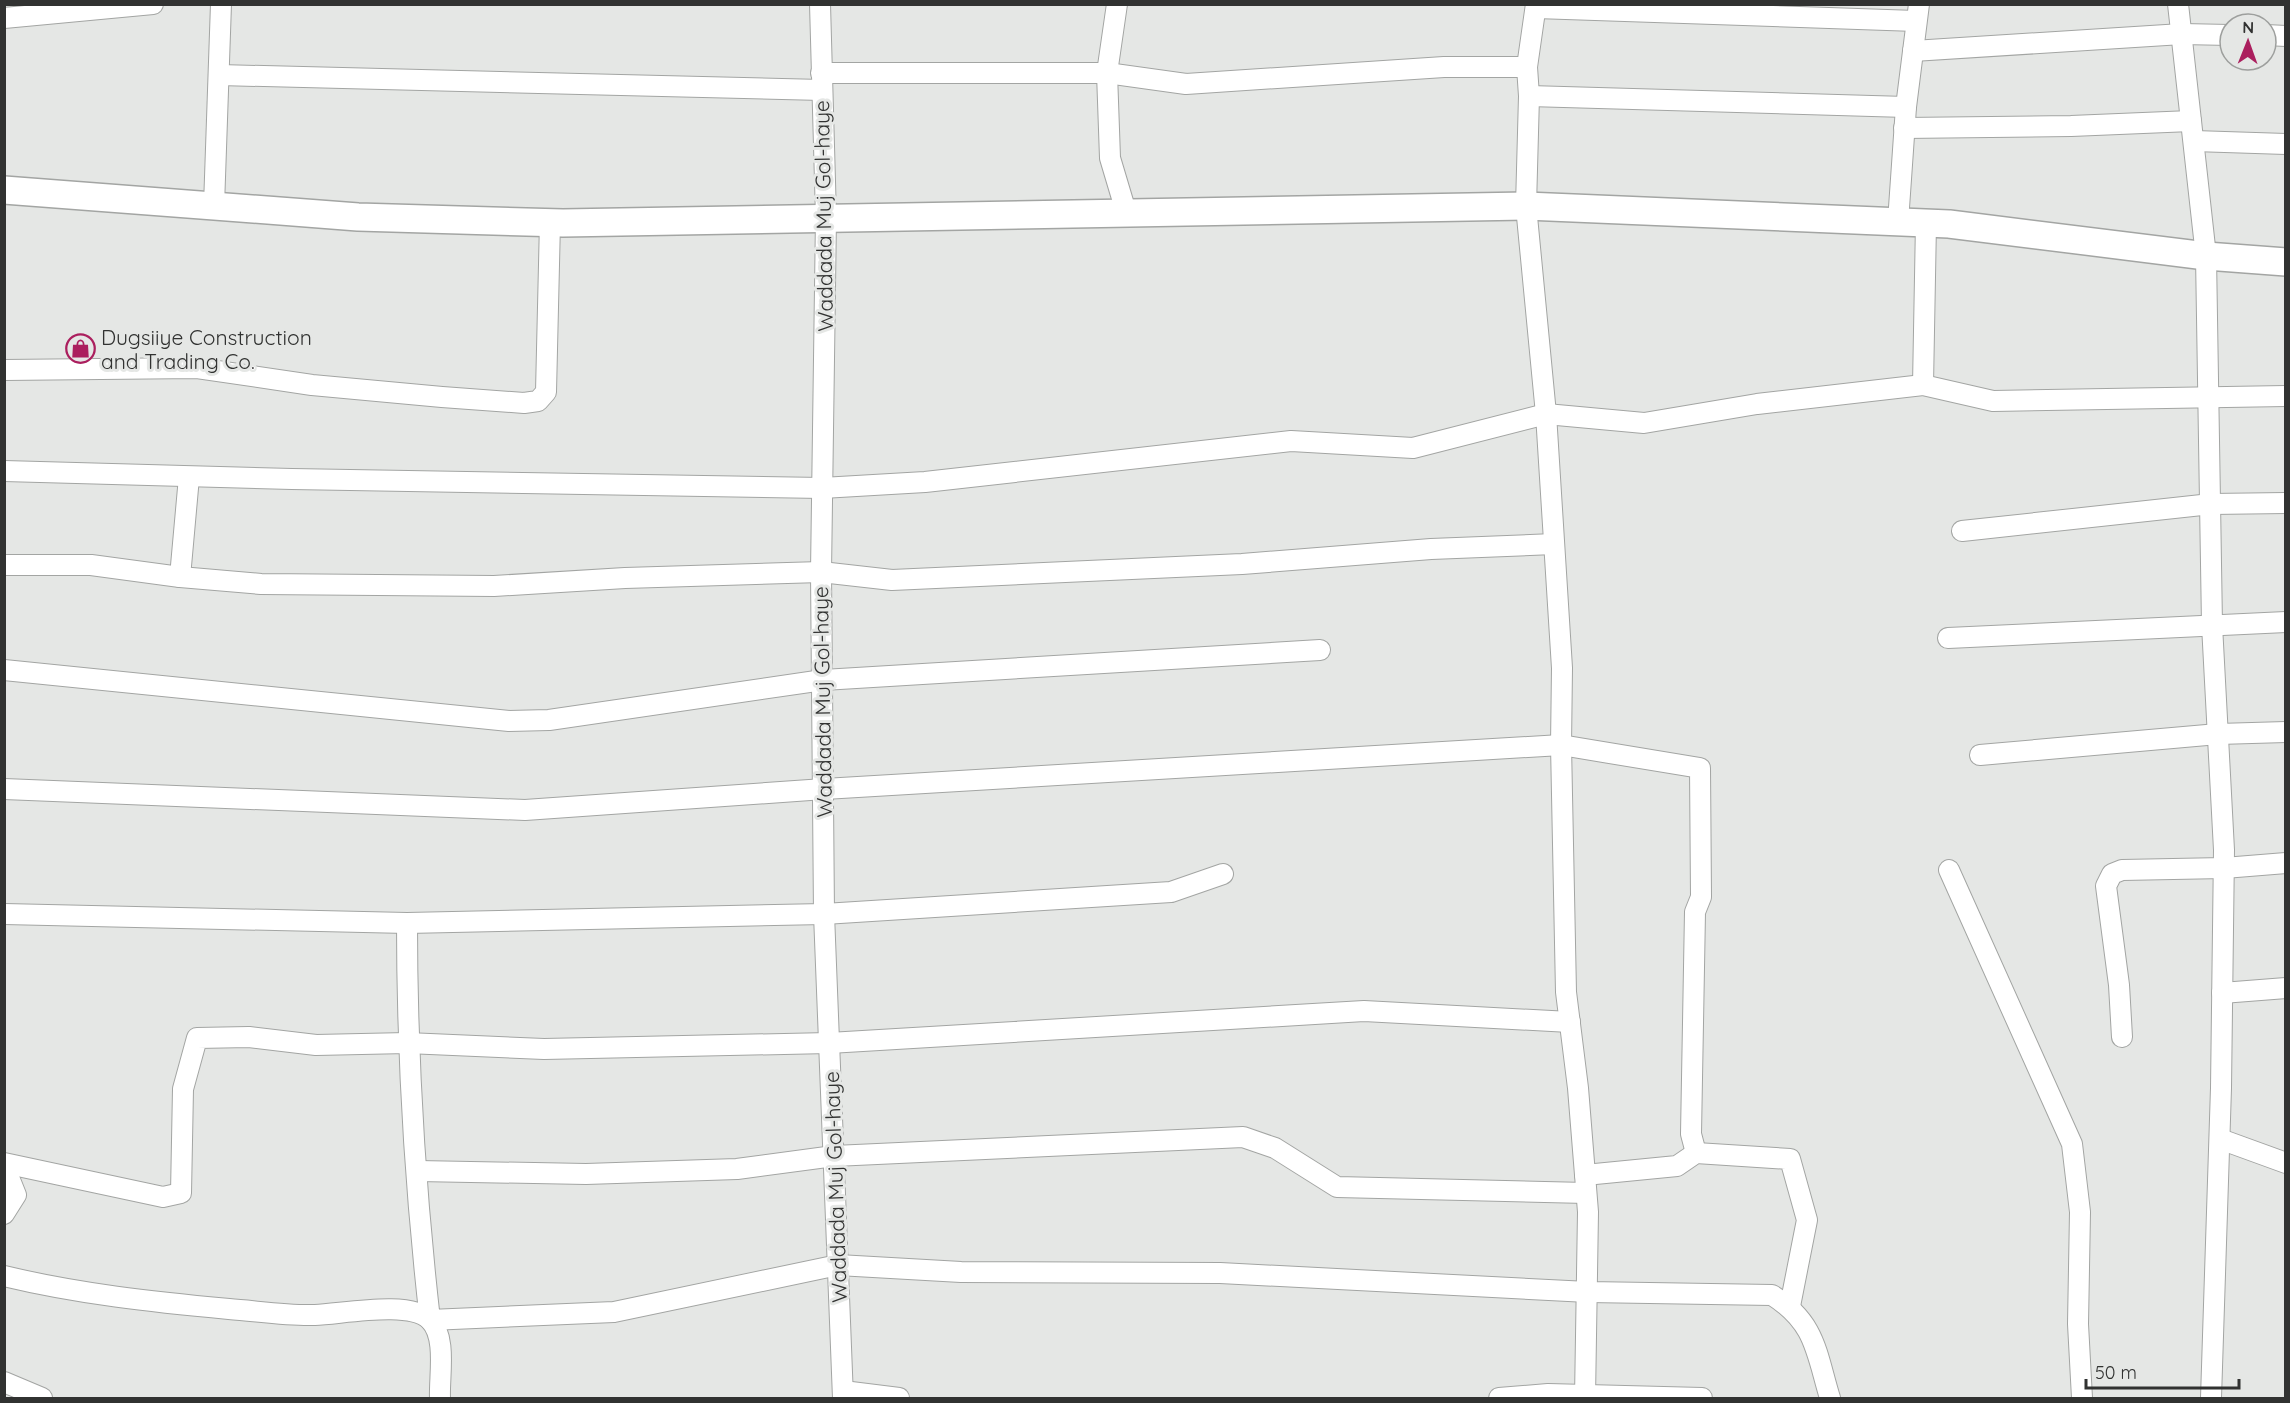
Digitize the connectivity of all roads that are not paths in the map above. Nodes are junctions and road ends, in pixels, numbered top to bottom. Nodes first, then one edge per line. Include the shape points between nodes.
1 (153, 4) edge
2 (221, 4) edge
3 (820, 4) edge
4 (1117, 4) edge
5 (2178, 4) edge
6 (1536, 6) edge
7 (1917, 13) edge
8 (4, 18) edge
9 (2182, 34) junction
10 (2218, 35) edge
11 (1913, 51) junction
12 (1527, 67) junction
13 (1107, 73) junction
14 (219, 75) junction
15 (821, 82) junction
16 (1529, 96) junction
17 (1906, 107) junction
18 (2191, 121) junction
19 (1904, 128) junction
20 (2194, 141) junction
21 (2286, 144) edge
22 (4, 190) edge
23 (214, 206) junction
24 (1526, 206) junction
25 (1127, 215) junction
26 (826, 217) junction
27 (550, 222) junction
28 (1898, 222) junction
29 (1926, 223) junction
30 (2206, 256) junction
31 (2286, 262) edge
32 (4, 370) edge
33 (1923, 385) junction
34 (2286, 396) edge
35 (2209, 397) junction
36 (1546, 414) junction
37 (4, 471) edge
38 (189, 477) junction
39 (822, 488) junction
40 (2211, 504) junction
41 (2286, 504) edge
42 (1962, 531) dead end
43 (1554, 544) junction
44 (4, 565) edge
45 (821, 572) junction
46 (180, 577) junction
47 (2286, 622) edge
48 (2212, 625) junction
49 (1948, 638) dead end
50 (1320, 650) dead end
51 (4, 670) edge
52 (823, 680) junction
53 (2286, 732) edge
54 (2218, 734) junction
55 (1561, 745) junction
56 (1980, 755) dead end
57 (4, 789) edge
58 (824, 789) junction
59 (2286, 863) edge
60 (2224, 868) junction
61 (1949, 870) dead end
62 (1223, 873) dead end
63 (4, 914) edge
64 (824, 914) junction
65 (407, 923) junction
66 (2286, 988) edge
67 (2222, 993) junction
68 (1570, 1022) junction
69 (2122, 1037) dead end
70 (407, 1043) junction
71 (829, 1043) junction
72 (2220, 1139) junction
73 (1696, 1153) junction
74 (834, 1156) junction
75 (2286, 1163) edge
76 (4, 1164) edge
77 (418, 1171) junction
78 (1586, 1184) junction
79 (4, 1214) edge
80 (838, 1265) junction
81 (4, 1276) edge
82 (1588, 1292) junction
83 (1790, 1306) junction
84 (430, 1320) junction
85 (4, 1382) edge
86 (843, 1395) edge
87 (1586, 1397) edge
88 (42, 1398) edge
89 (440, 1398) edge
90 (899, 1398) edge
91 (1499, 1398) edge
92 (1702, 1398) edge
93 (1830, 1398) edge
94 (2082, 1398) edge
95 (2211, 1398) edge

1 - 8 street
2 - 14 street
3 - 15 street, Waddada Muj Gol-haye
4 - 13 street
5 - 9 street
6 - 7 street
6 - 12 street
7 - 11 street
9 - 10 street
9 - 11 street
9 - 18 street
11 - 17 street
12 - 13 street via 1444,67 1186,84
12 - 16 street
13 - 15 street
13 - 25 street via 1110,158
14 - 15 street
14 - 23 street
15 - 26 street, Waddada Muj Gol-haye
16 - 17 street
16 - 24 street
17 - 19 street
18 - 19 street
18 - 20 street
19 - 28 street
20 - 21 street
20 - 30 street
22 - 23 main road
23 - 27 main road via 358,217
24 - 25 main road
24 - 28 main road
24 - 36 street
25 - 26 main road
26 - 27 main road
26 - 39 street, Waddada Muj Gol-haye
27 - 32 street via 546,392 538,401 477,400 324,386 197,368
28 - 29 main road
29 - 30 main road
29 - 33 street
30 - 31 main road
30 - 35 street
33 - 35 street via 1993,401
33 - 36 street via 1756,404 1644,423
34 - 35 street
35 - 40 street
36 - 39 street via 1413,448 1291,441 925,482
36 - 43 street
37 - 38 street
38 - 39 street
38 - 46 street
39 - 45 street, Waddada Muj Gol-haye
40 - 41 street
40 - 42 street
40 - 48 street
43 - 45 street via 1242,564 892,580
43 - 55 street via 1562,668
44 - 46 street via 92,565
45 - 46 street via 459,586 261,584
45 - 52 street, Waddada Muj Gol-haye
47 - 48 street
48 - 49 street
48 - 54 street
50 - 52 street
51 - 52 street via 510,721 549,720
52 - 58 street, Waddada Muj Gol-haye
53 - 54 street
54 - 56 street
54 - 60 street
55 - 58 street
55 - 68 street via 1566,992
55 - 73 street via 1700,768 1701,897 1695,912 1691,1134
57 - 58 street via 525,810
58 - 64 street, Waddada Muj Gol-haye
59 - 60 street
60 - 67 street
60 - 69 street via 2122,870 2112,874 2106,886 2120,985
61 - 94 street via 2072,1144 2079,1212
62 - 64 street via 1171,892
63 - 65 street
64 - 65 street
64 - 71 street, Waddada Muj Gol-haye
65 - 70 street
66 - 67 street
67 - 72 street
68 - 71 street via 1364,1011
68 - 78 street
70 - 71 street via 544,1049
70 - 76 street via 316,1045 249,1037 197,1038 183,1089 181,1193 163,1197
70 - 77 street
71 - 74 street, Waddada Muj Gol-haye
72 - 75 street
72 - 95 street
73 - 78 street via 1677,1166
73 - 83 street via 1790,1159 1807,1220
74 - 77 street via 737,1169 586,1174
74 - 78 street via 1243,1137 1275,1148 1337,1187
74 - 80 street, Waddada Muj Gol-haye
76 - 79 street via 16,1195
77 - 84 street via 419,1221
78 - 82 street
80 - 82 street via 961,1272 1220,1273
80 - 84 street via 614,1312
80 - 86 street, Waddada Muj Gol-haye
81 - 84 street via 136,1301 313,1316 412,1310
82 - 83 street via 1772,1295
82 - 87 street
83 - 93 street via 1809,1328
84 - 89 street via 439,1333
85 - 88 street
86 - 90 street
87 - 91 street via 1548,1394
87 - 92 street

